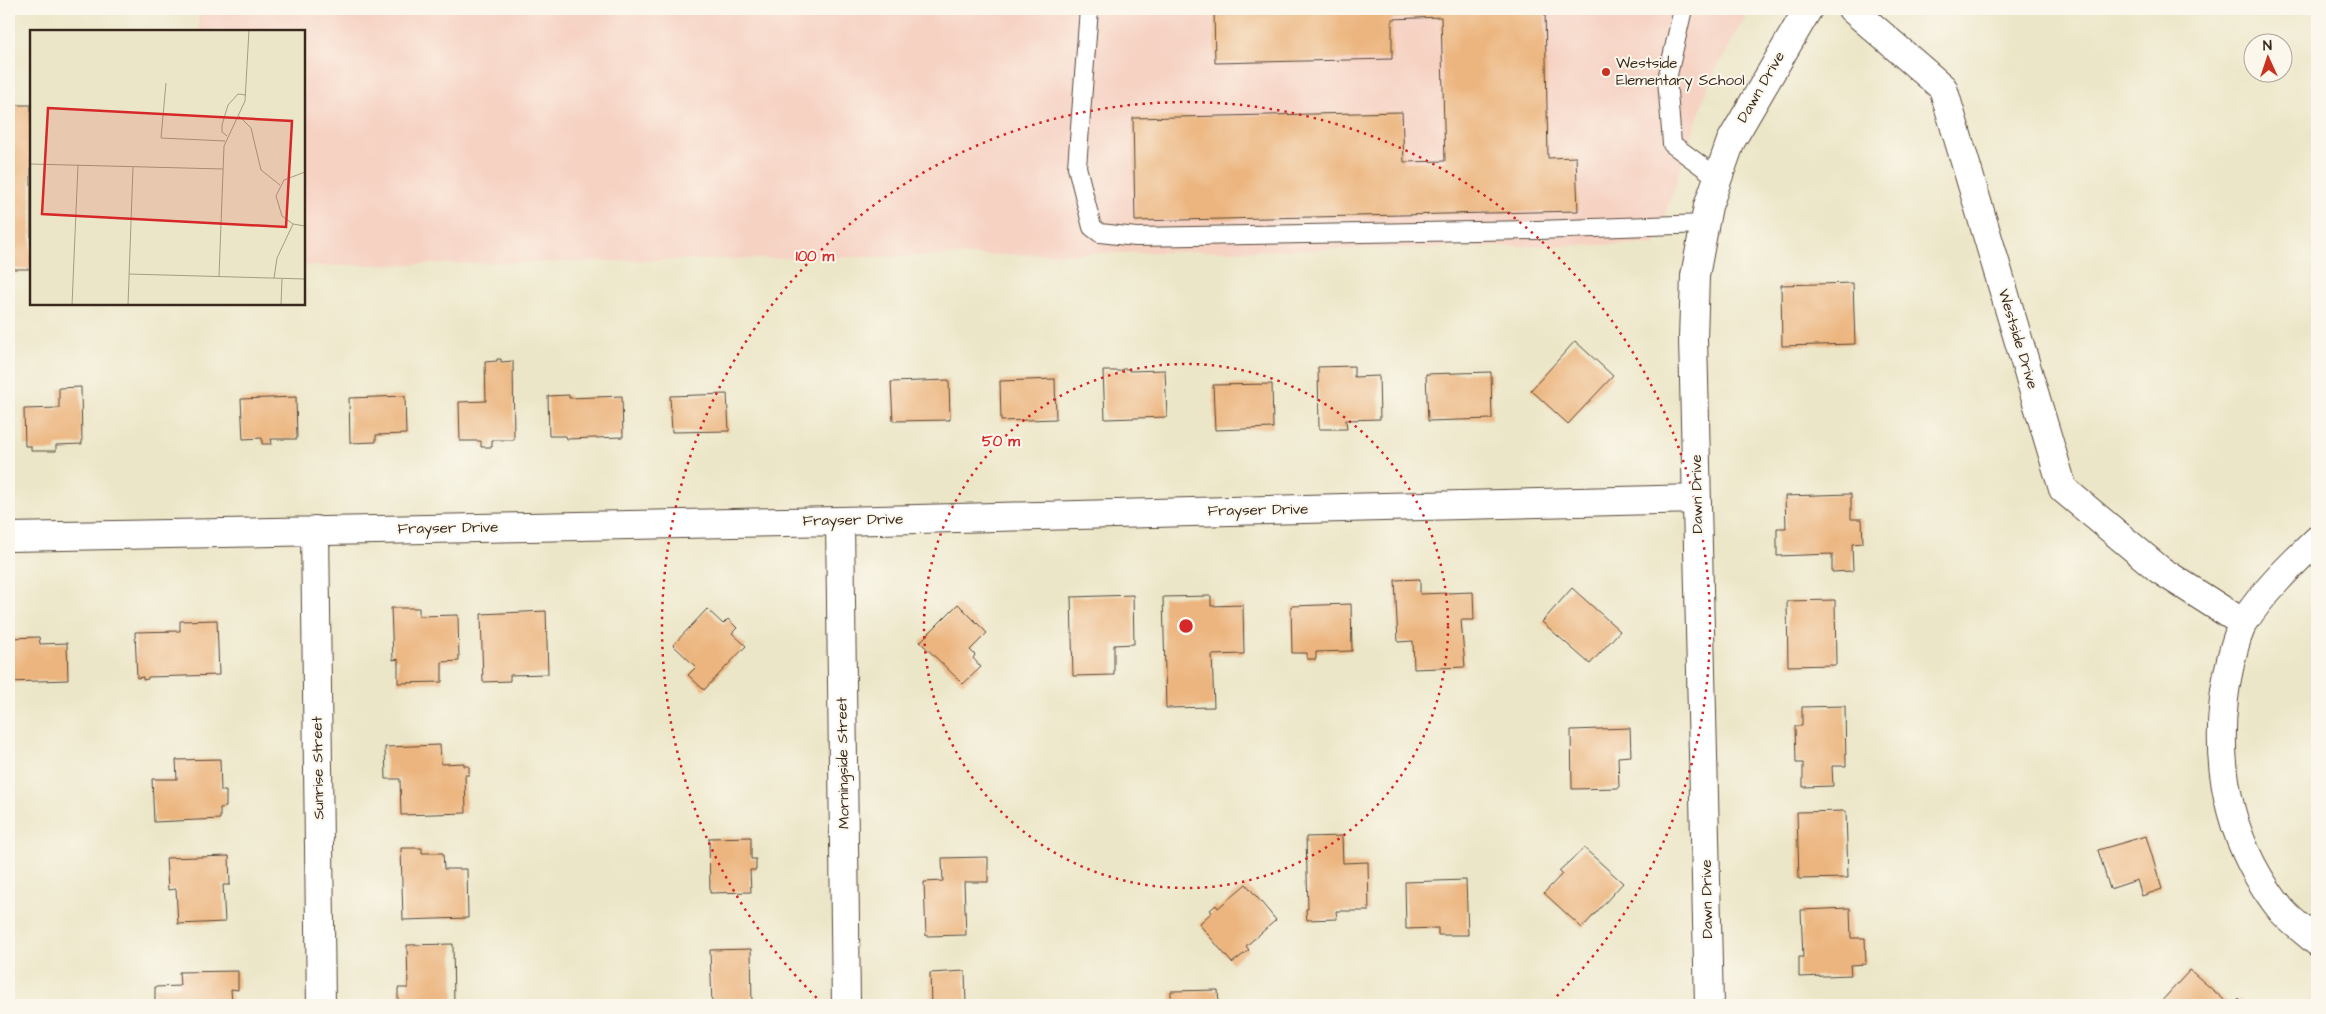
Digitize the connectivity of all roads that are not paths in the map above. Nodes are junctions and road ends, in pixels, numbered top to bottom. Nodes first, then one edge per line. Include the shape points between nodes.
1 (1089, 9) edge
2 (1683, 9) edge
3 (1808, 9) edge
4 (1852, 9) edge
5 (1718, 178) junction
6 (1705, 224) junction
7 (1697, 499) junction
8 (840, 521) junction
9 (315, 530) junction
10 (9, 537) edge
11 (2317, 540) edge
12 (2244, 623) junction
13 (2317, 942) edge
14 (321, 1005) edge
15 (846, 1005) edge
16 (1709, 1005) edge

1 - 6 lane via 1076,167 1092,227 1100,233 1156,237
2 - 5 lane via 1667,79 1672,144
3 - 5 street, Dawn Drive via 1731,140
4 - 12 street, Westside Drive via 1943,88 2063,489 2160,570
5 - 6 street, Dawn Drive
6 - 7 street, Dawn Drive via 1695,276 1693,338
7 - 8 street, Frayser Drive
7 - 16 street, Dawn Drive
8 - 9 street, Frayser Drive
8 - 15 street, Morningside Street
9 - 10 street, Frayser Drive
9 - 14 street, Sunrise Street
11 - 12 street via 2285,570
12 - 13 street via 2226,677 2220,730 2223,775 2233,824 2254,869 2284,913

